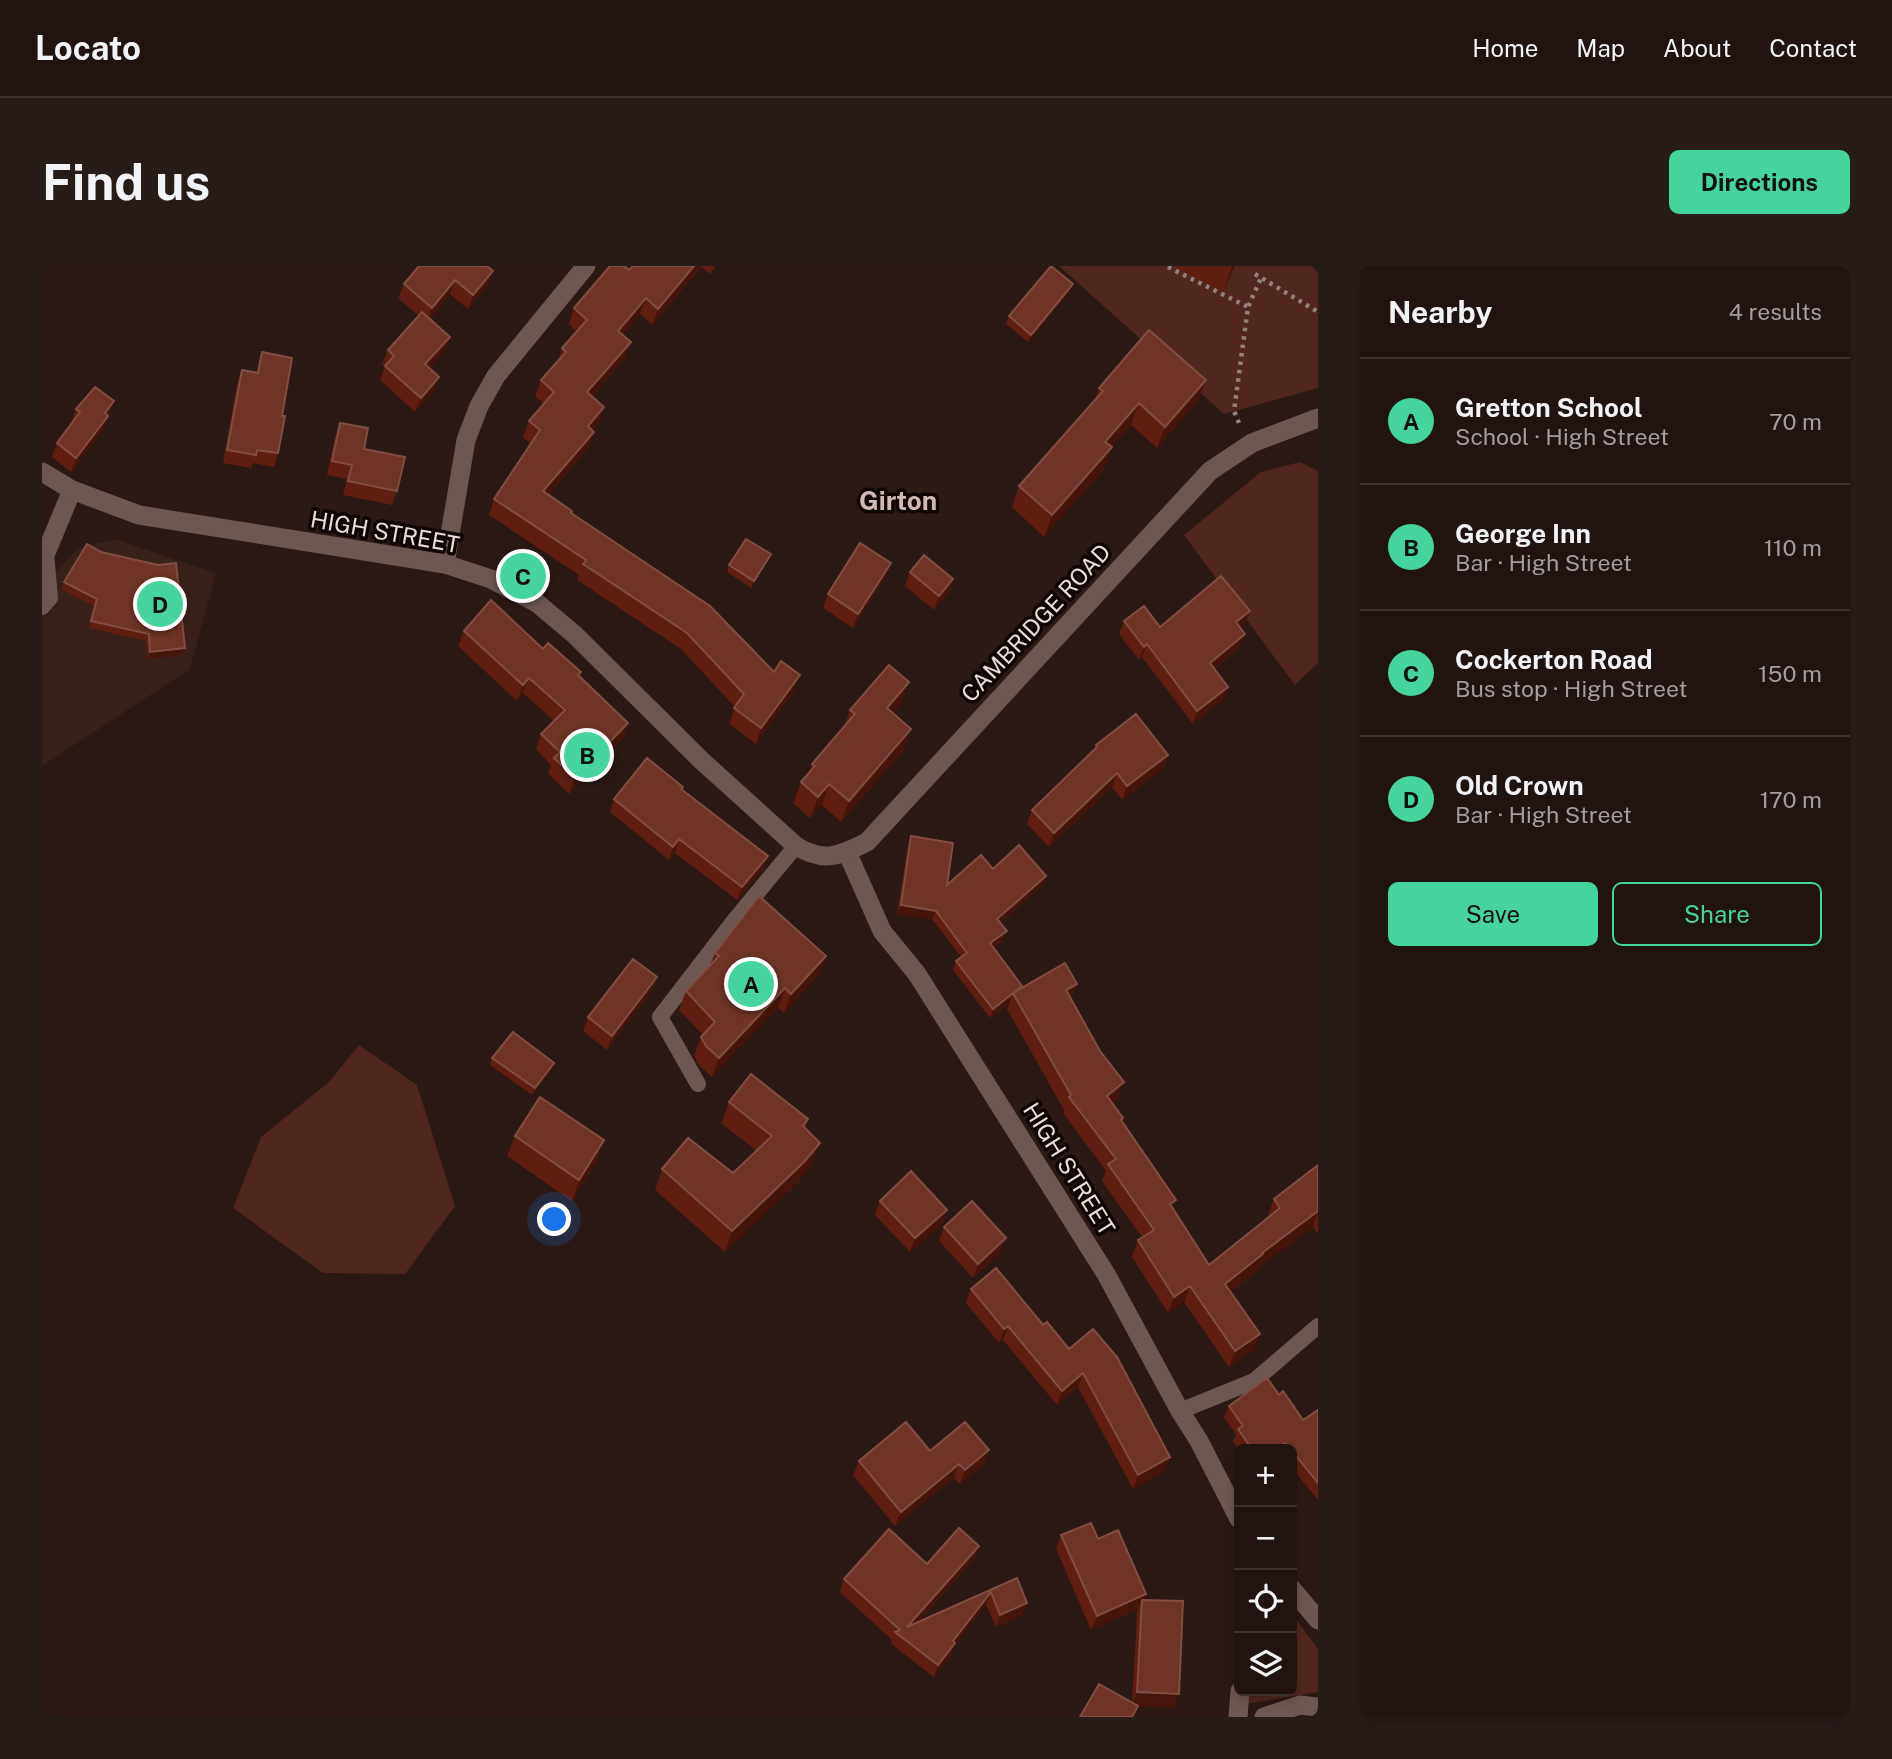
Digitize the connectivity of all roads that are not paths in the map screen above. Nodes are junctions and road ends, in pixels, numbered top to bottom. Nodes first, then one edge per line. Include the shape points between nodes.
1 (586, 266) edge
2 (1317, 419) edge
3 (42, 472) edge
4 (72, 490) junction
5 (44, 555) edge
6 (445, 564) junction
7 (42, 607) edge
8 (796, 846) junction
9 (847, 852) junction
10 (698, 1084) dead end
11 (1318, 1326) edge
12 (1180, 1411) junction
13 (1234, 1509) edge
14 (1297, 1595) edge
15 (1318, 1620) edge
16 (1240, 1696) edge
17 (1318, 1707) edge
18 (1238, 1717) edge
19 (1264, 1717) edge

1 - 6 street via 496,376 480,406 466,440
2 - 9 street, CAMBRIDGE ROAD via 1252,443 1210,471 867,842
3 - 4 street, HIGH STREET
4 - 5 street
4 - 6 street, HIGH STREET via 139,515
5 - 7 lane via 50,598
6 - 8 street, HIGH STREET via 491,579 537,603
8 - 9 street, CAMBRIDGE ROAD via 824,857
8 - 10 lane via 660,1017
9 - 12 street, HIGH STREET via 882,931 917,974 1106,1275
11 - 12 lane via 1254,1381
12 - 13 street, HIGH STREET
14 - 15 street
16 - 18 street
17 - 19 street via 1300,1705

